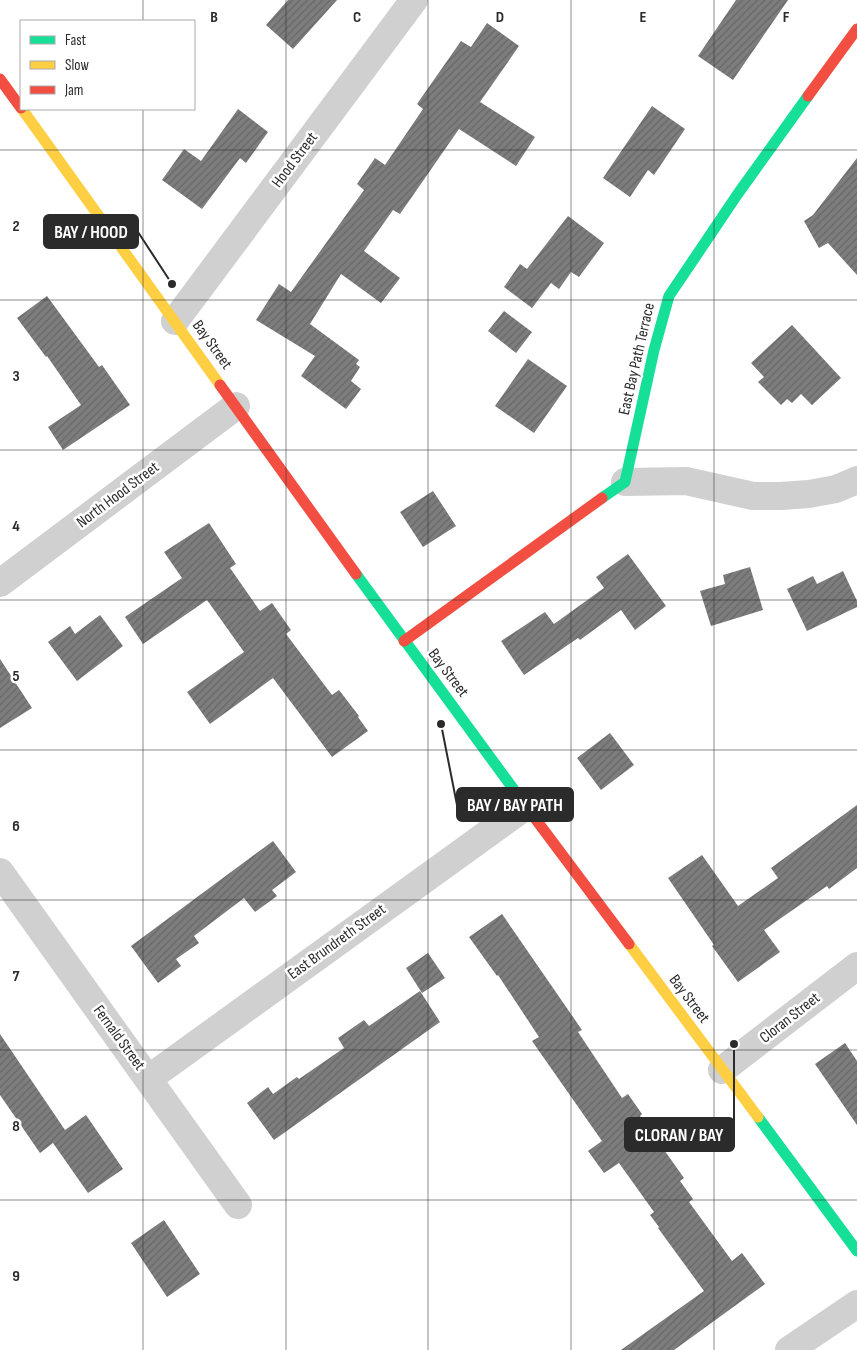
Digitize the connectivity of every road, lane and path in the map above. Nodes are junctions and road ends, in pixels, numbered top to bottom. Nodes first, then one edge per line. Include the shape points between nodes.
1 (414, 0) edge
2 (857, 30) edge
3 (0, 79) edge
4 (20, 105) edge
5 (23, 110) edge
6 (175, 321) junction
7 (236, 406) junction
8 (857, 480) edge
9 (625, 482) junction
10 (0, 583) edge
11 (404, 640) junction
12 (526, 806) junction
13 (0, 872) edge
14 (857, 966) edge
15 (722, 1070) junction
16 (148, 1079) junction
17 (238, 1205) dead end
18 (857, 1251) edge
19 (857, 1304) edge
20 (789, 1350) edge

1 - 6 street, Hood Street
2 - 9 main road, East Bay Path Terrace via 669,296
3 - 4 main road, Bay Street
5 - 6 main road, Bay Street
6 - 7 main road, Bay Street
7 - 10 street, North Hood Street
7 - 11 main road, Bay Street
8 - 9 street via 836,489 781,496 753,496 686,481
9 - 11 main road
11 - 12 main road, Bay Street
12 - 15 main road, Bay Street
12 - 16 street, East Brundreth Street
13 - 16 street, Fernald Street
14 - 15 street, Cloran Street
15 - 18 main road, Bay Street
16 - 17 street, Fernald Street
19 - 20 street

